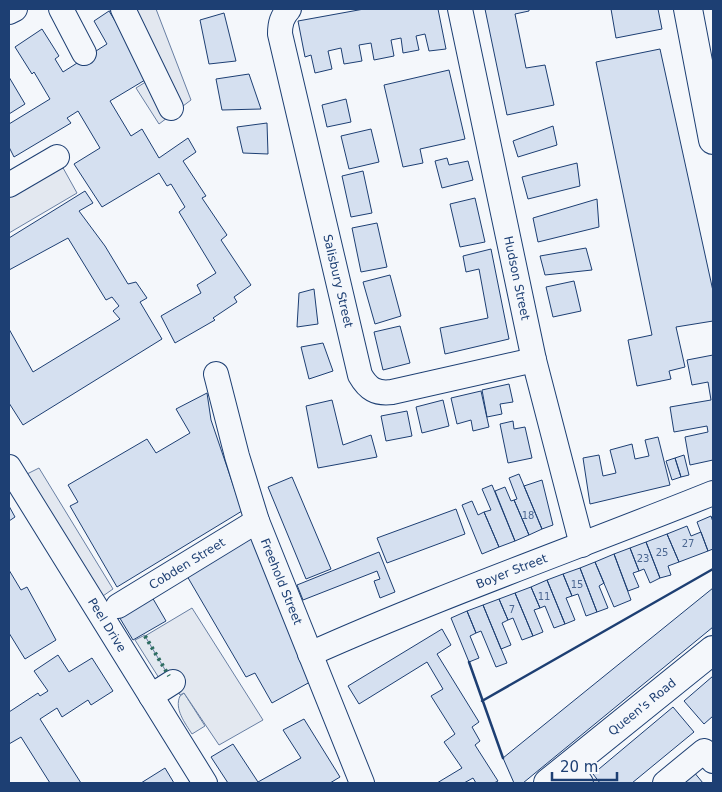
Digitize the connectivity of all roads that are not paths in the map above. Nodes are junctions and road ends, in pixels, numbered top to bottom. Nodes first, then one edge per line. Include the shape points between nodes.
1 (16, 9) edge
2 (61, 9) edge
3 (123, 9) edge
4 (289, 9) edge
5 (460, 9) edge
6 (688, 9) edge
7 (9, 12) edge
8 (84, 53) dead end
9 (171, 108) dead end
10 (712, 127) edge
11 (57, 157) dead end
12 (9, 185) edge
13 (534, 360) junction
14 (216, 374) dead end
15 (9, 467) edge
16 (713, 493) edge
17 (257, 521) junction
18 (582, 545) junction
19 (118, 606) dead end
20 (713, 650) edge
21 (310, 654) junction
22 (174, 682) dead end
23 (151, 696) junction
24 (713, 761) edge
25 (565, 778) edge
26 (205, 783) edge
27 (362, 783) edge
28 (665, 783) edge

1 - 7 street
2 - 8 street
3 - 9 street
4 - 13 street, Salisbury Street via 283,16 280,34 360,375 365,385 382,394
5 - 13 street, Hudson Street
6 - 10 main road
11 - 12 street
13 - 18 street, Hudson Street
14 - 17 street, Freehold Street
15 - 23 street, Peel Drive
16 - 18 street, Boyer Street
17 - 19 street, Cobden Street
17 - 21 street, Freehold Street
18 - 21 street, Boyer Street via 382,622
20 - 25 main road, Queen's Road
21 - 27 street, Freehold Street
22 - 23 street
23 - 26 street, Peel Drive
24 - 28 street via 704,751

